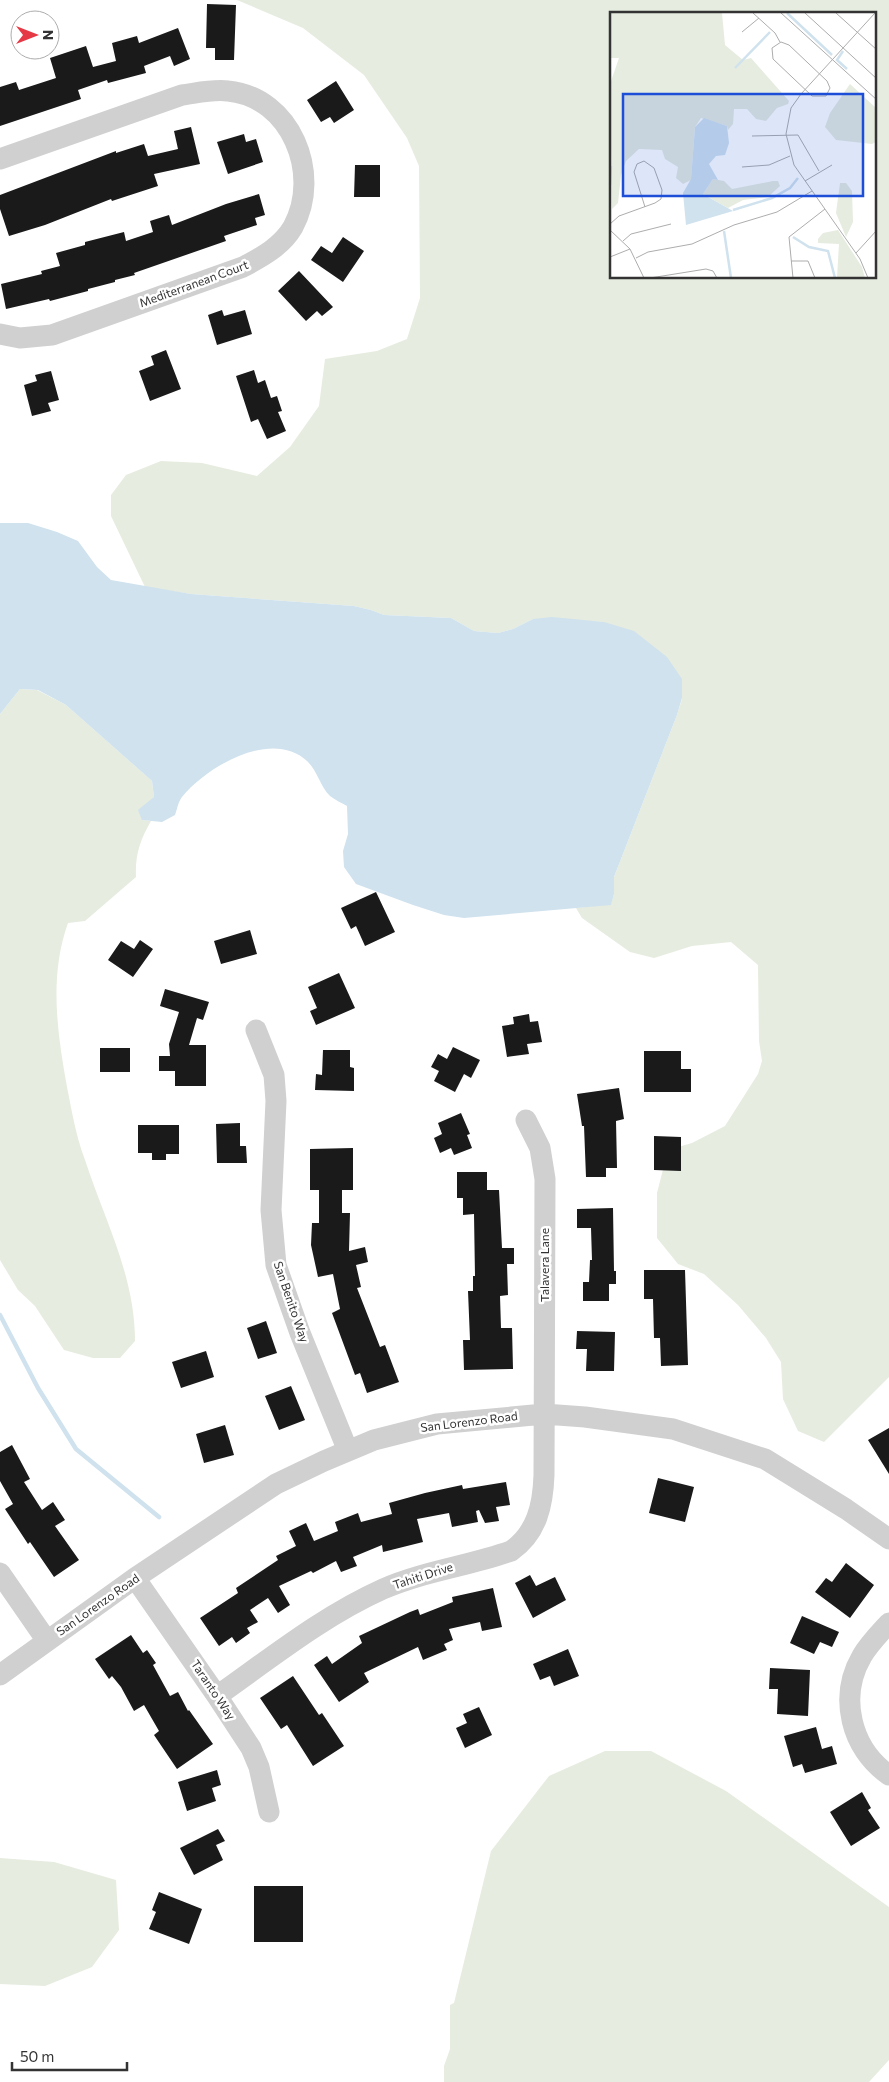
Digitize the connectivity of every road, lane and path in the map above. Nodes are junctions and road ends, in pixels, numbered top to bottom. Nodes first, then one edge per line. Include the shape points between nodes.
1 (0, 159) edge
2 (0, 334) edge
3 (256, 1030) dead end
4 (526, 1120) dead end
5 (544, 1414) junction
6 (348, 1450) junction
7 (889, 1539) edge
8 (0, 1573) edge
9 (135, 1578) junction
10 (889, 1623) edge
11 (47, 1641) junction
12 (0, 1675) edge
13 (218, 1696) junction
14 (889, 1776) edge
15 (269, 1812) dead end

1 - 2 street, Mediterranean Court via 182,95 229,91 263,104 280,118 293,136 302,159 305,180 293,227 279,244 243,267 52,335 20,338
3 - 6 street, San Benito Way via 274,1075 272,1210 276,1264 300,1334
4 - 5 street, Talavera Lane via 540,1148 545,1179
5 - 6 street, San Lorenzo Road via 437,1424
5 - 7 street, San Lorenzo Road via 585,1416 673,1429 765,1459
5 - 13 street, Tahiti Drive via 543,1501 533,1526 517,1547 503,1554 403,1582 366,1597 327,1619
6 - 9 street, San Lorenzo Road via 253,1498
8 - 11 street
9 - 11 street, San Lorenzo Road
9 - 13 street, Taranto Way
10 - 14 street via 861,1657 853,1682 850,1712 854,1731 864,1752
11 - 12 street, San Lorenzo Road
13 - 15 street, Taranto Way via 256,1757

